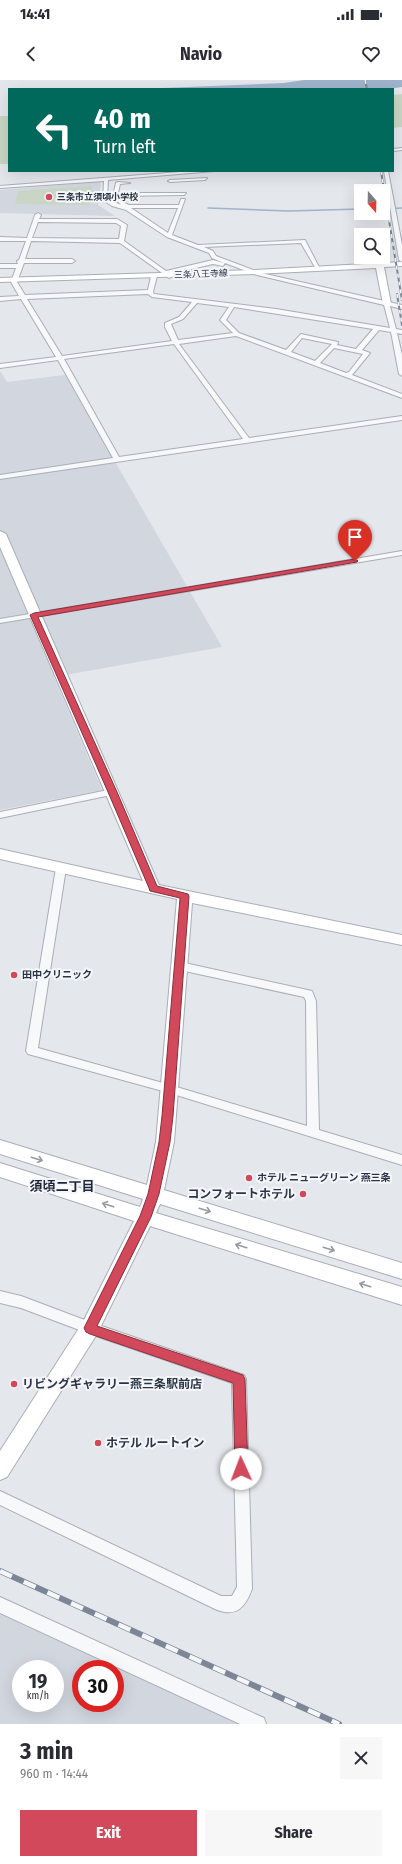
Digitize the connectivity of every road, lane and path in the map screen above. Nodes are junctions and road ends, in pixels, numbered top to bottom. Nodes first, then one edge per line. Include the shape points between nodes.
1 (200, 172) edge
2 (386, 172) edge
3 (204, 179) dead end
4 (106, 180) junction
5 (187, 180) junction
6 (156, 181) dead end
7 (164, 181) dead end
8 (0, 187) edge
9 (116, 194) junction
10 (184, 194) junction
11 (181, 206) junction
12 (128, 208) junction
13 (33, 227) junction
14 (41, 227) dead end
15 (116, 228) dead end
16 (123, 228) junction
17 (169, 236) junction
18 (0, 239) edge
19 (29, 239) junction
20 (120, 241) junction
21 (181, 241) junction
22 (402, 260) edge
23 (72, 261) dead end
24 (19, 264) junction
25 (402, 264) edge
26 (379, 265) junction
27 (0, 266) edge
28 (246, 267) junction
29 (318, 268) junction
30 (255, 272) junction
31 (168, 274) junction
32 (154, 276) junction
33 (0, 280) edge
34 (14, 280) junction
35 (150, 292) junction
36 (22, 297) junction
37 (0, 299) edge
38 (195, 302) junction
39 (387, 304) junction
40 (232, 306) junction
41 (402, 307) edge
42 (377, 328) junction
43 (394, 331) junction
44 (402, 332) edge
45 (236, 334) junction
46 (176, 343) junction
47 (333, 346) junction
48 (358, 350) junction
49 (287, 353) junction
50 (60, 358) junction
51 (316, 364) junction
52 (0, 366) edge
53 (402, 374) edge
54 (346, 375) junction
55 (402, 396) edge
56 (402, 418) edge
57 (248, 441) junction
58 (117, 460) junction
59 (0, 477) edge
60 (0, 534) edge
61 (402, 553) edge
62 (34, 615) junction
63 (0, 621) edge
64 (113, 792) junction
65 (0, 815) edge
66 (0, 854) edge
67 (61, 868) junction
68 (153, 888) junction
69 (185, 896) junction
70 (402, 940) edge
71 (180, 966) junction
72 (170, 1089) junction
73 (313, 1133) junction
74 (0, 1147) edge
75 (402, 1160) edge
76 (0, 1170) edge
77 (154, 1194) junction
78 (145, 1217) junction
79 (402, 1272) edge
80 (402, 1296) edge
81 (0, 1297) edge
82 (90, 1328) junction
83 (0, 1470) edge
84 (0, 1498) edge
85 (0, 1605) edge
86 (258, 1724) edge

1 - 4 street
2 - 22 street
3 - 5 street
4 - 8 street
4 - 12 street via 105,199 114,205
5 - 7 street
5 - 10 street
6 - 9 street via 118,183
9 - 10 street
9 - 12 street via 120,203
10 - 11 street
11 - 12 street
11 - 17 street
12 - 17 street
13 - 14 street
13 - 16 street via 37,218 117,222 123,223
13 - 19 street
15 - 16 street
16 - 20 street
17 - 21 street
18 - 19 street
19 - 20 street
19 - 24 street
20 - 31 street via 135,254 150,260
21 - 28 street via 212,252 214,257
21 - 29 street via 202,246 303,241
23 - 24 street
24 - 27 street
24 - 34 street
25 - 26 street, 三条八王寺線
26 - 29 street, 三条八王寺線
26 - 39 street
28 - 30 street
28 - 31 street via 213,262
29 - 30 street, 三条八王寺線
30 - 31 street, 三条八王寺線
30 - 39 street
31 - 32 street, 三条八王寺線
32 - 34 street, 三条八王寺線
32 - 35 street
33 - 34 street, 三条八王寺線
34 - 36 street
35 - 36 street
35 - 38 street via 152,295
36 - 37 street
36 - 50 street
38 - 40 street
38 - 46 street via 181,318 168,323
39 - 41 street
39 - 43 street
40 - 42 street
40 - 45 street via 224,320
42 - 43 street
42 - 48 street
43 - 44 street
43 - 53 street
45 - 46 street
45 - 49 street
46 - 50 street
46 - 57 street
47 - 48 street
47 - 49 street via 336,343 301,336
47 - 51 street
48 - 54 street via 367,354 351,373
49 - 51 street
50 - 52 street
50 - 58 street
51 - 54 street
54 - 55 street
56 - 57 street
57 - 58 street
58 - 59 street
60 - 62 street
61 - 62 street
62 - 63 street
62 - 64 street
64 - 65 street
64 - 68 street
66 - 67 street
67 - 68 street
67 - 72 street via 32,1051
68 - 69 street
69 - 70 street
69 - 71 street
71 - 72 street
71 - 73 street via 308,994 311,1001
72 - 73 street
72 - 77 street via 164,1142
73 - 75 street
74 -> 77 street
78 -> 76 street
77 - 78 street
77 -> 79 street
80 -> 78 street
78 - 82 street
81 - 82 street via 21,1302
82 - 83 street
82 - 84 street via 239,1379 245,1589 236,1604 220,1604
85 - 86 street

